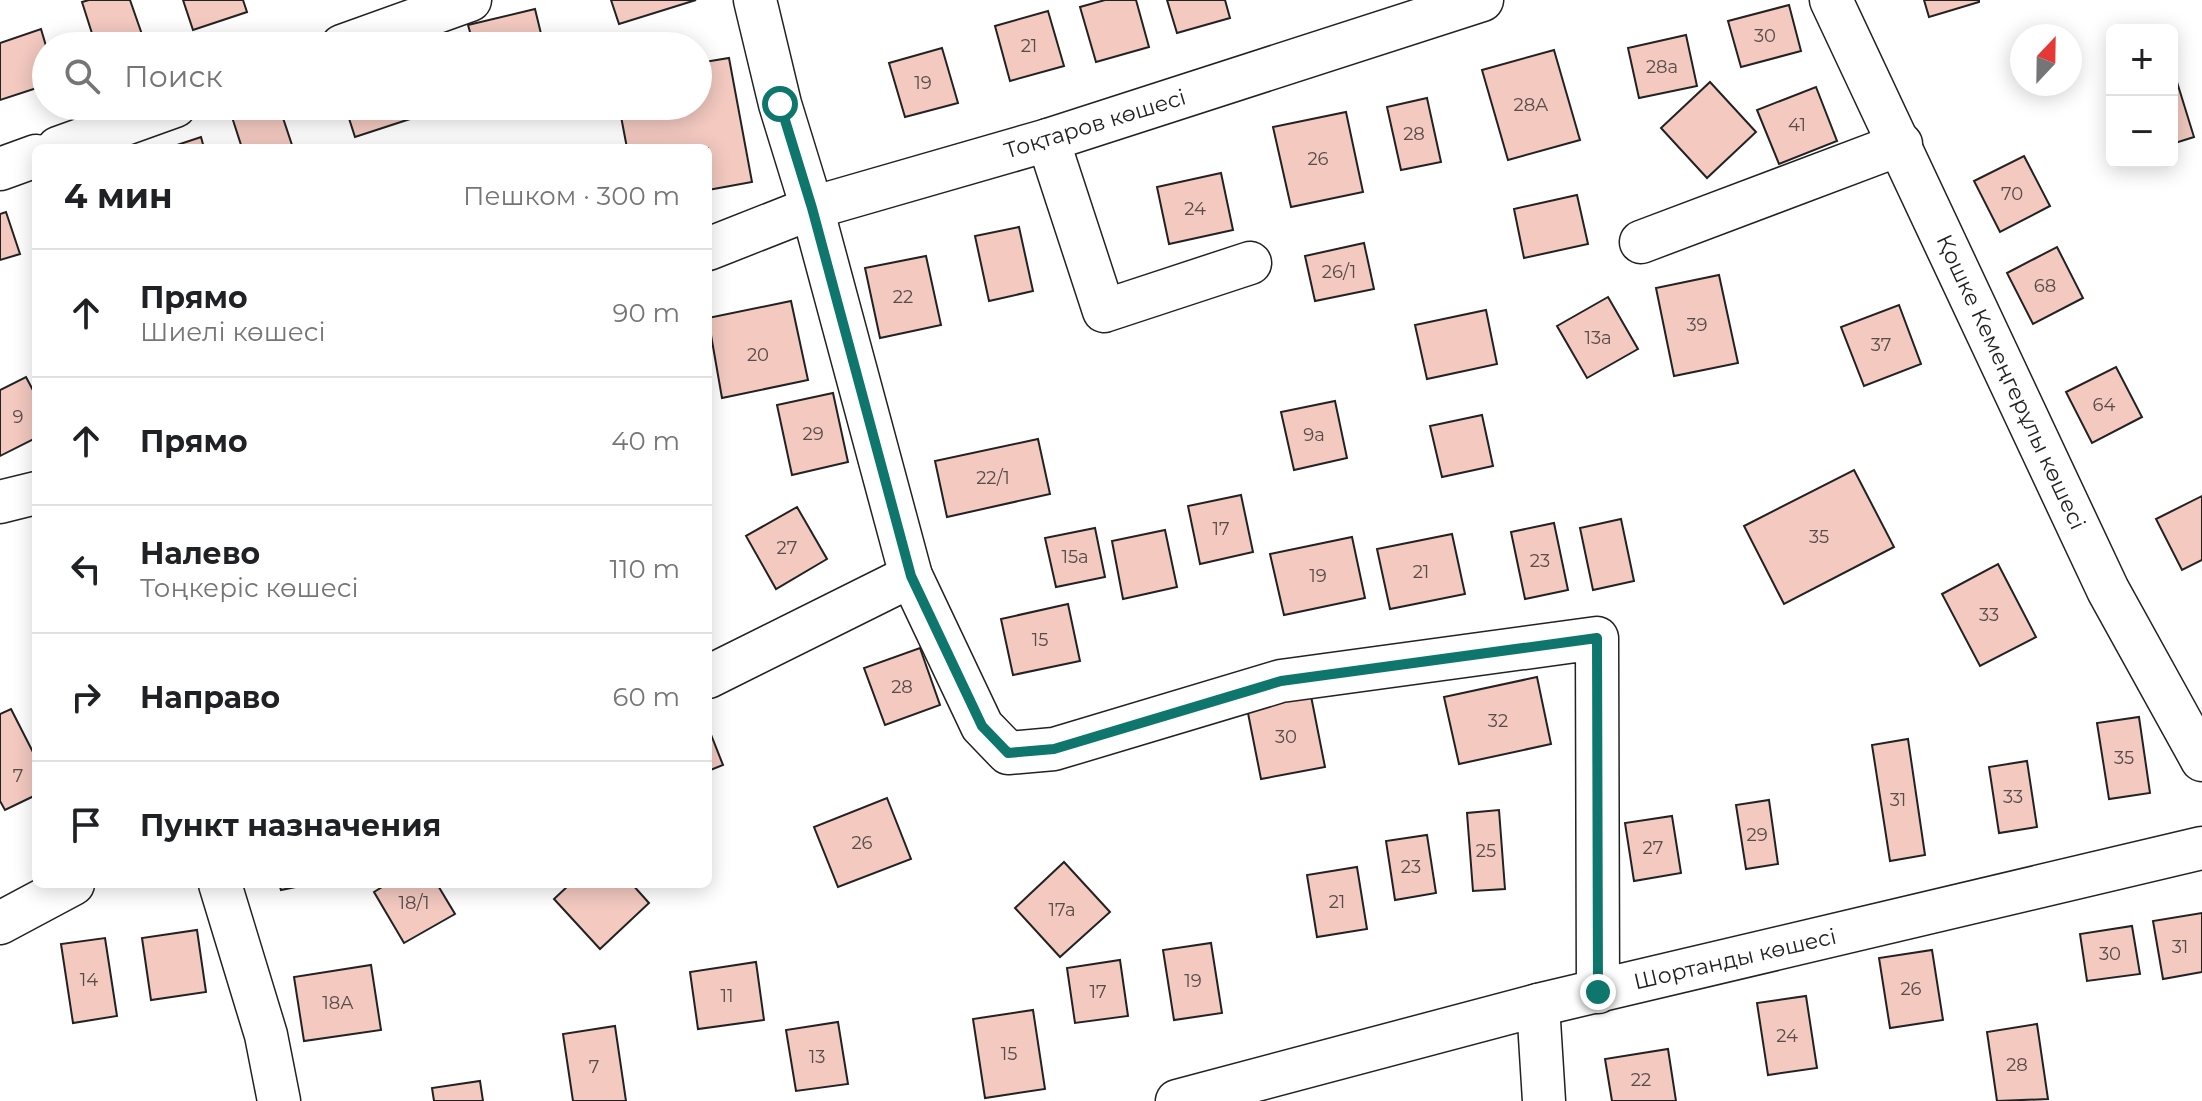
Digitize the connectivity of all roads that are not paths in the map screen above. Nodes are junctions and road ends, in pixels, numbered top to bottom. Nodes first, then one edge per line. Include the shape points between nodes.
1 (470, 0) edge
2 (755, 0) edge
3 (1482, 0) edge
4 (1831, 0) edge
5 (381, 32) edge
6 (136, 120) edge
7 (1048, 140) junction
8 (69, 144) edge
9 (1901, 144) junction
10 (32, 157) edge
11 (0, 169) edge
12 (812, 208) junction
13 (1641, 242) dead end
14 (712, 247) edge
15 (1250, 263) dead end
16 (32, 494) edge
17 (0, 502) edge
18 (911, 576) junction
19 (712, 675) edge
20 (2202, 760) edge
21 (2202, 848) edge
22 (66, 888) edge
23 (221, 888) edge
24 (0, 923) edge
25 (1598, 992) junction
26 (1538, 1005) junction
27 (279, 1101) edge
28 (1177, 1101) edge
29 (1544, 1101) edge

1 - 5 street
2 - 12 street
3 - 7 street, Тоқтаров көшесі
4 - 9 street, Қошке Кемеңгерұлы көшесі
6 - 8 street
7 - 12 street, Тоқтаров көшесі
7 - 15 street via 1104,311
9 - 13 street
9 - 20 street, Қошке Кемеңгерұлы көшесі via 2108,590
10 - 11 street
12 - 14 street, Тоқтаров көшесі
12 - 18 street
16 - 17 street
18 - 19 street
18 - 25 street via 982,726 1008,753 1054,749 1281,681 1597,638
21 - 25 street, Шортанды көшесі
22 - 24 street
23 - 27 street via 266,1035
25 - 26 street, Шортанды көшесі
26 - 28 street, Шортанды көшесі
26 - 29 street

